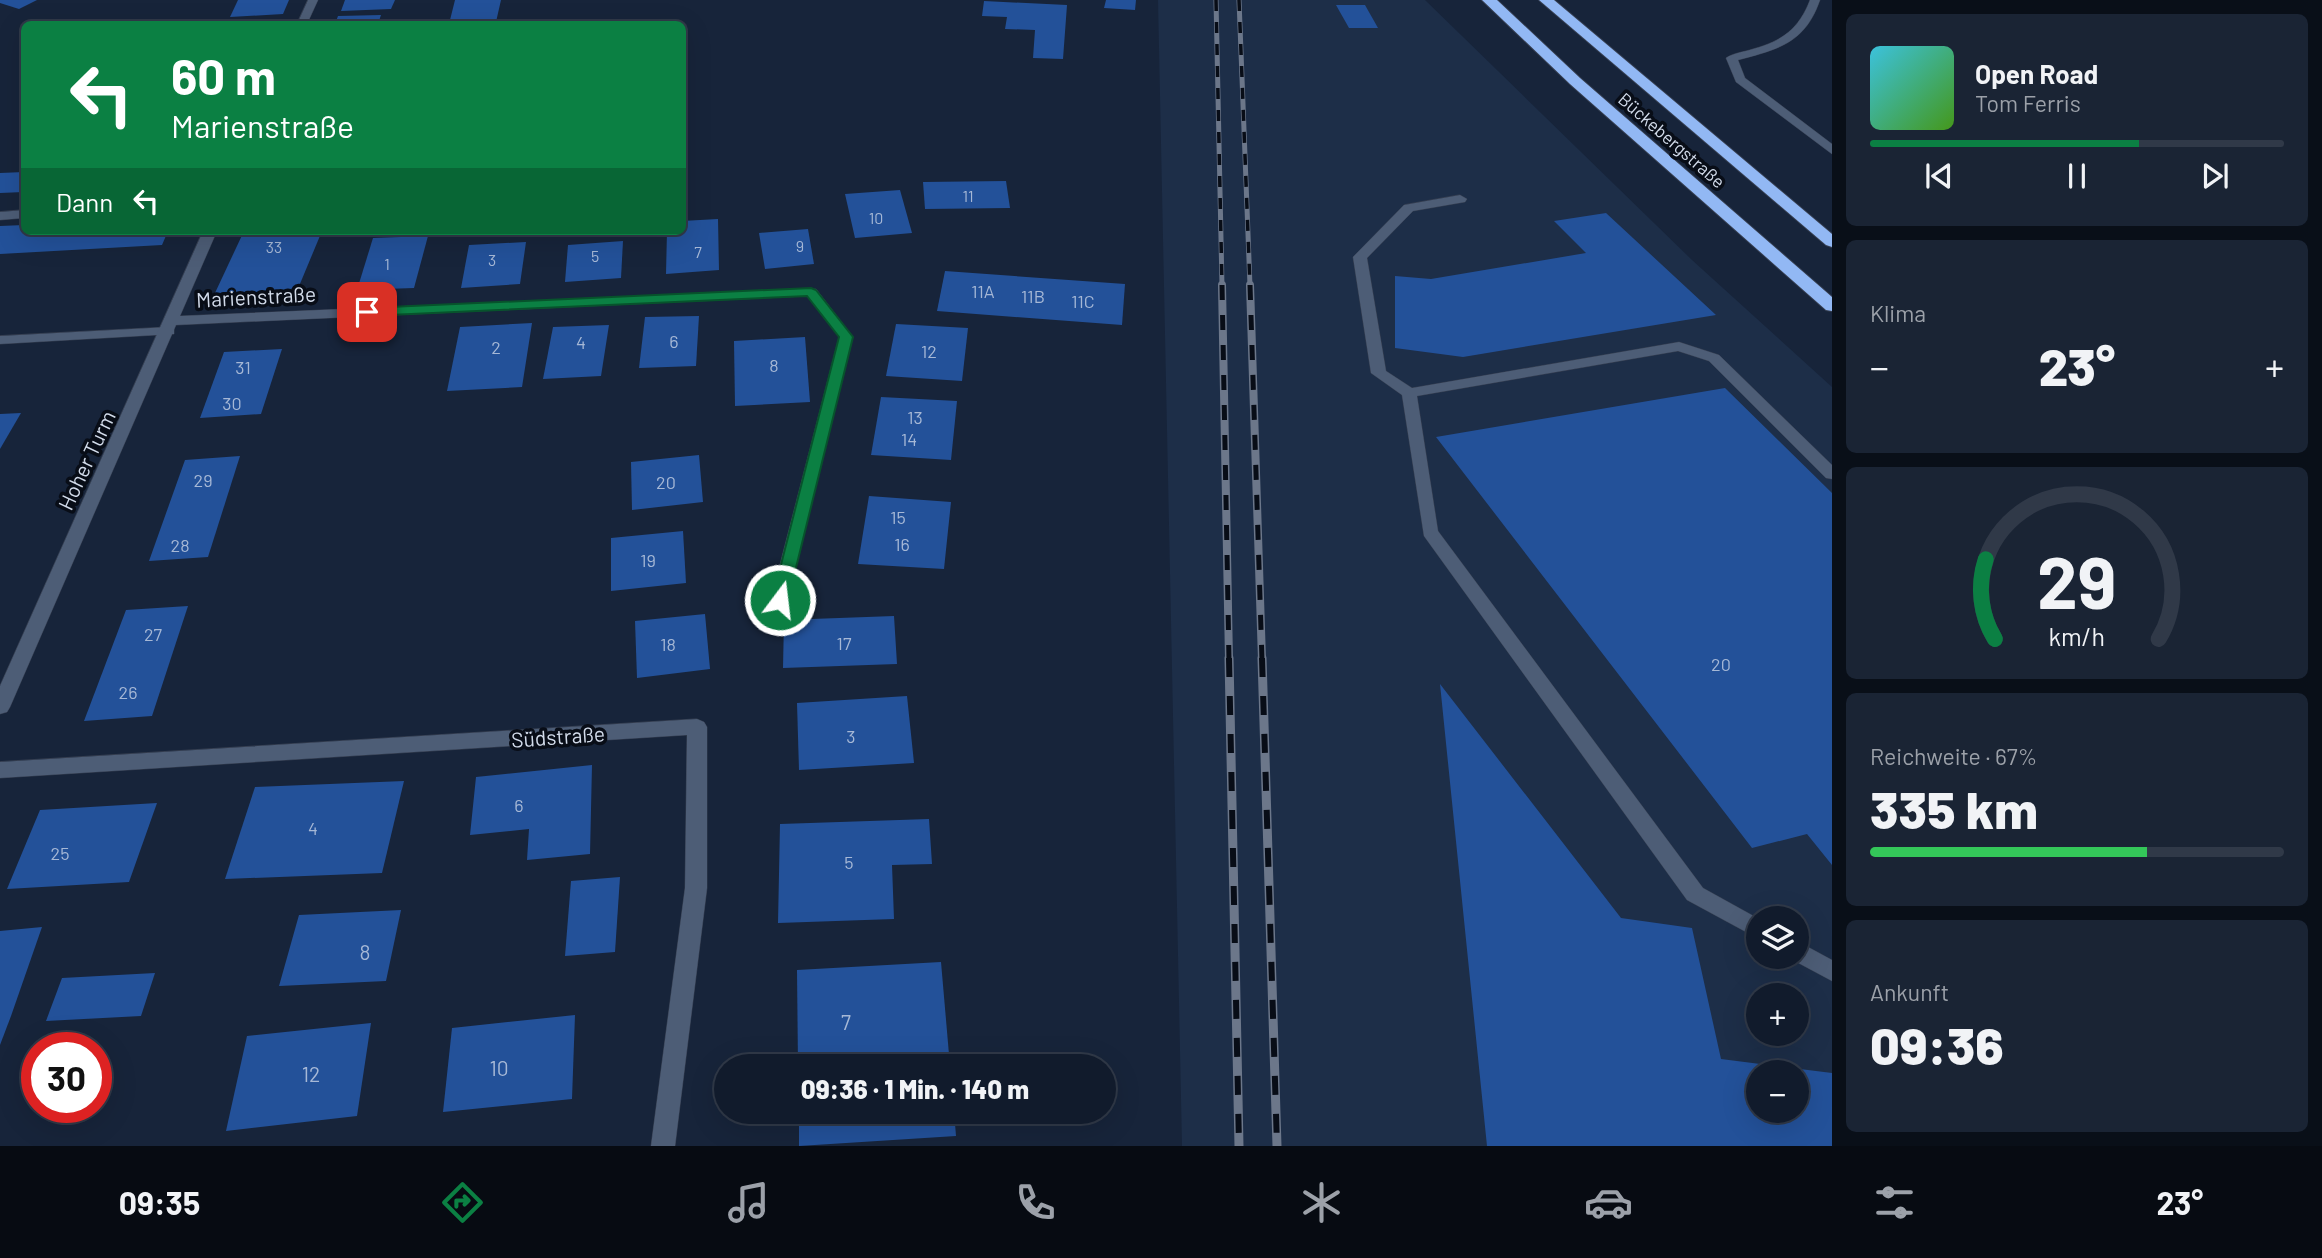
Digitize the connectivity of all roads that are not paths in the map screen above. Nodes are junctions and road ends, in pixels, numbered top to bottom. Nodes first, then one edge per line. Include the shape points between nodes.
1 (313, 0) edge
2 (1489, 0) edge
3 (1546, 0) edge
4 (1815, 0) edge
5 (303, 21) edge
6 (1832, 150) edge
7 (1460, 199) dead end
8 (21, 214) edge
9 (0, 216) edge
10 (208, 235) edge
11 (1832, 242) edge
12 (1832, 306) edge
13 (171, 326) junction
14 (0, 340) edge
15 (1409, 393) junction
16 (1832, 474) edge
17 (780, 600) dead end
18 (0, 707) edge
19 (0, 770) edge
20 (1746, 923) edge
21 (1809, 958) edge
22 (1832, 971) edge
23 (663, 1146) edge

1 - 5 street
2 - 12 highway, Bückebergstraße
3 - 11 highway, Bückebergstraße
4 - 6 street via 1800,32 1776,47 1732,58 1740,80
7 - 15 street via 1409,208 1360,257 1379,373
8 - 9 street
10 - 13 street, Hoher Turm
13 - 14 street
13 - 17 street, Marienstraße via 811,292 846,337
13 - 18 street, Hoher Turm
15 - 16 street via 1679,346 1714,358
15 - 20 street via 1430,532 1695,894
19 - 23 street, Südstraße via 696,727 695,888
21 - 22 street

